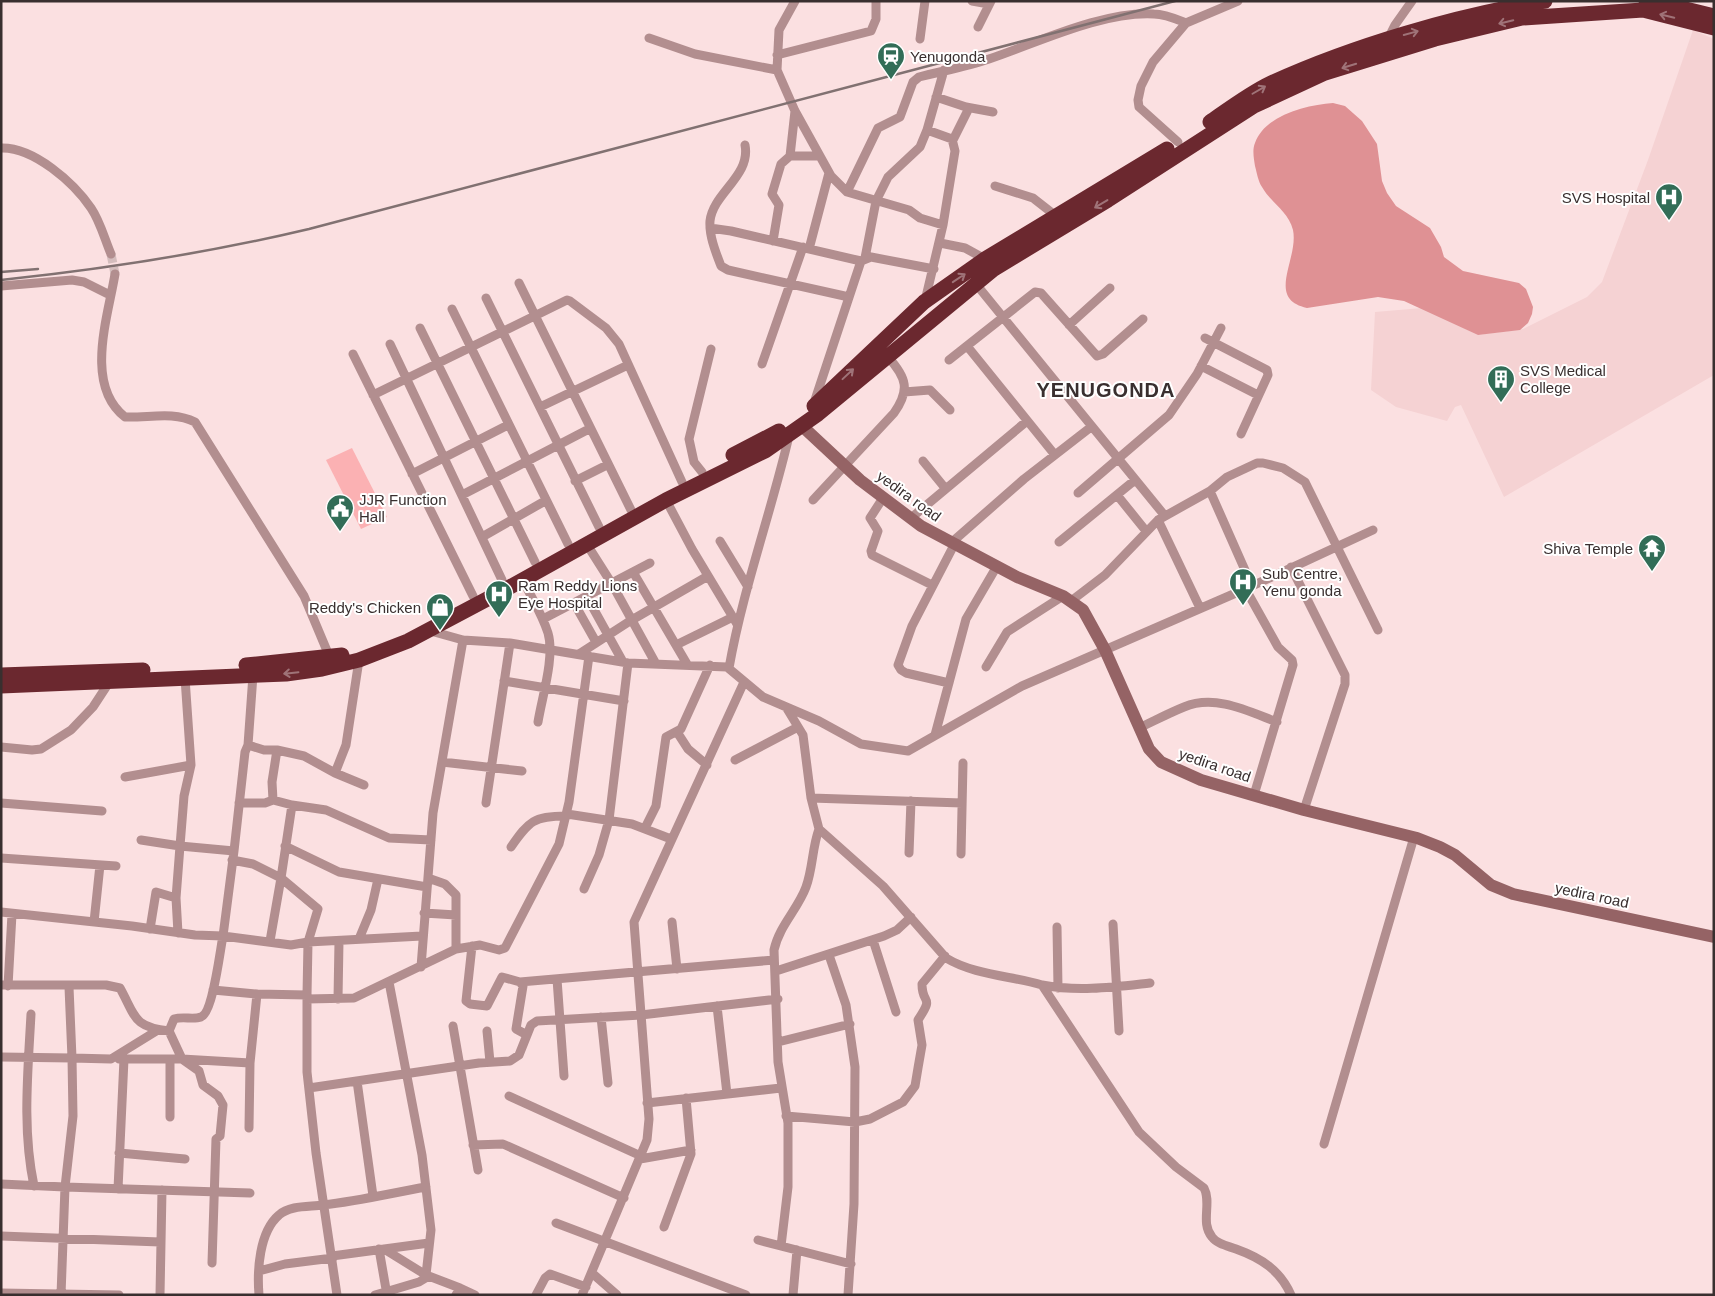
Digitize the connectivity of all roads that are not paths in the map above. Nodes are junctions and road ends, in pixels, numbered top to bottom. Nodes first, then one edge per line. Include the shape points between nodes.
1 (795, 1) edge
2 (876, 1) edge
3 (925, 1) edge
4 (972, 1) edge
5 (1238, 1) edge
6 (1412, 1) edge
7 (1545, 1) edge
8 (1646, 1) edge
9 (990, 2) edge
10 (1714, 16) edge
11 (1186, 24) junction
12 (978, 28) dead end
13 (1714, 28) edge
14 (649, 38) dead end
15 (920, 39) dead end
16 (1388, 40) junction
17 (777, 55) junction
18 (777, 70) junction
19 (944, 70) junction
20 (936, 97) junction
21 (969, 108) junction
22 (794, 111) junction
23 (994, 112) dead end
24 (927, 130) junction
25 (953, 140) junction
26 (1178, 142) junction
27 (745, 145) dead end
28 (1, 148) edge
29 (790, 156) junction
30 (820, 156) junction
31 (829, 172) junction
32 (995, 186) dead end
33 (847, 192) junction
34 (876, 201) junction
35 (1056, 216) junction
36 (943, 225) junction
37 (710, 228) junction
38 (773, 241) junction
39 (940, 243) junction
40 (806, 248) junction
41 (111, 254) tunnel mouth
42 (985, 259) junction
43 (863, 260) junction
44 (934, 269) junction
45 (115, 274) tunnel mouth
46 (519, 283) dead end
47 (789, 284) junction
48 (976, 284) junction
49 (1, 286) edge
50 (1110, 288) dead end
51 (110, 295) junction
52 (850, 297) junction
53 (486, 298) dead end
54 (924, 302) junction
55 (452, 309) dead end
56 (535, 316) junction
57 (1001, 318) junction
58 (1143, 319) dead end
59 (1068, 325) junction
60 (420, 328) dead end
61 (1221, 328) dead end
62 (504, 331) junction
63 (1209, 340) junction
64 (390, 344) dead end
65 (967, 346) junction
66 (471, 347) junction
67 (711, 349) dead end
68 (353, 354) dead end
69 (888, 357) junction
70 (948, 360) dead end
71 (438, 363) junction
72 (762, 364) dead end
73 (628, 365) junction
74 (1201, 366) junction
75 (406, 378) junction
76 (572, 392) junction
77 (904, 392) junction
78 (373, 395) junction
79 (1258, 395) junction
80 (540, 407) junction
81 (812, 408) junction
82 (950, 410) dead end
83 (1027, 421) junction
84 (508, 425) junction
85 (802, 426) junction
86 (1091, 427) junction
87 (589, 429) junction
88 (1241, 434) dead end
89 (789, 436) junction
90 (476, 441) junction
91 (558, 445) junction
92 (1055, 455) junction
93 (444, 458) junction
94 (1118, 460) junction
95 (923, 461) dead end
96 (526, 462) junction
97 (607, 465) junction
98 (844, 466) junction
99 (702, 472) junction
100 (412, 474) junction
101 (494, 479) junction
102 (1135, 480) junction
103 (575, 481) junction
104 (682, 482) junction
105 (945, 488) junction
106 (1210, 491) junction
107 (1078, 493) dead end
108 (1116, 495) junction
109 (462, 496) junction
110 (883, 498) junction
111 (666, 500) junction
112 (813, 500) dead end
113 (546, 501) junction
114 (631, 510) junction
115 (911, 518) junction
116 (1162, 518) junction
117 (514, 519) junction
118 (599, 527) junction
119 (1373, 530) dead end
120 (1146, 532) junction
121 (482, 537) junction
122 (720, 540) dead end
123 (1059, 542) dead end
124 (586, 543) junction
125 (568, 544) junction
126 (953, 544) junction
127 (1338, 546) junction
128 (535, 562) junction
129 (650, 563) dead end
130 (997, 566) junction
131 (1291, 567) junction
132 (634, 572) junction
133 (708, 576) junction
134 (502, 580) junction
135 (523, 580) junction
136 (612, 584) junction
137 (932, 585) junction
138 (748, 586) junction
139 (1249, 587) junction
140 (473, 596) junction
141 (587, 597) junction
142 (1067, 598) junction
143 (574, 603) junction
144 (653, 607) junction
145 (1200, 608) junction
146 (543, 619) junction
147 (632, 620) junction
148 (735, 620) junction
149 (427, 630) junction
150 (1378, 630) dead end
151 (608, 634) junction
152 (463, 640) junction
153 (596, 642) junction
154 (510, 643) junction
155 (676, 645) junction
156 (550, 650) junction
157 (1105, 650) junction
158 (579, 654) junction
159 (589, 656) junction
160 (330, 658) junction
161 (359, 660) junction
162 (626, 662) junction
163 (656, 664) junction
164 (687, 664) junction
165 (710, 665) junction
166 (986, 667) dead end
167 (729, 668) junction
168 (253, 675) junction
169 (1, 676) edge
170 (186, 678) junction
171 (110, 681) junction
172 (504, 681) junction
173 (744, 682) junction
174 (949, 683) junction
175 (1, 686) edge
176 (544, 688) junction
177 (584, 694) junction
178 (624, 700) junction
179 (786, 707) junction
180 (538, 722) dead end
181 (1276, 722) junction
182 (798, 727) junction
183 (1139, 728) junction
184 (677, 732) junction
185 (935, 735) junction
186 (248, 745) junction
187 (1, 747) edge
188 (277, 750) junction
189 (735, 760) dead end
190 (442, 762) junction
191 (963, 764) dead end
192 (191, 765) junction
193 (707, 765) junction
194 (490, 768) junction
195 (522, 771) dead end
196 (335, 773) junction
197 (125, 777) dead end
198 (364, 785) dead end
199 (1254, 795) junction
200 (811, 798) junction
201 (273, 800) junction
202 (911, 801) junction
203 (239, 802) junction
204 (1, 803) edge
205 (486, 803) dead end
206 (962, 803) junction
207 (292, 805) junction
208 (1304, 810) junction
209 (102, 811) dead end
210 (566, 815) junction
211 (610, 820) junction
212 (645, 828) junction
213 (819, 829) junction
214 (1414, 837) junction
215 (671, 839) junction
216 (141, 840) dead end
217 (431, 840) junction
218 (180, 846) junction
219 (285, 846) junction
220 (511, 847) dead end
221 (909, 853) dead end
222 (961, 854) dead end
223 (233, 855) junction
224 (1, 858) edge
225 (100, 865) junction
226 (116, 866) dead end
227 (281, 878) junction
228 (378, 879) junction
229 (427, 882) junction
230 (584, 889) dead end
231 (176, 898) junction
232 (1, 912) edge
233 (424, 913) junction
234 (12, 914) junction
235 (456, 915) junction
236 (911, 917) junction
237 (94, 922) junction
238 (672, 922) dead end
239 (1114, 924) dead end
240 (1057, 927) dead end
241 (150, 929) junction
242 (178, 933) junction
243 (223, 936) junction
244 (422, 936) junction
245 (1714, 938) edge
246 (359, 939) junction
247 (873, 940) junction
248 (270, 941) junction
249 (339, 941) junction
250 (308, 942) junction
251 (472, 946) junction
252 (456, 949) junction
253 (829, 954) junction
254 (945, 956) junction
255 (774, 960) junction
256 (421, 967) junction
257 (677, 969) junction
258 (776, 971) junction
259 (636, 973) junction
260 (557, 979) junction
261 (389, 982) junction
262 (520, 982) junction
263 (1150, 983) dead end
264 (1042, 985) junction
265 (5, 986) edge
266 (1118, 986) junction
267 (69, 987) junction
268 (1058, 988) junction
269 (213, 990) junction
270 (257, 994) junction
271 (307, 997) junction
272 (338, 999) junction
273 (778, 999) junction
274 (717, 1006) junction
275 (896, 1012) dead end
276 (31, 1014) dead end
277 (640, 1015) junction
278 (601, 1017) junction
279 (561, 1020) junction
280 (850, 1024) junction
281 (454, 1026) dead end
282 (158, 1030) junction
283 (487, 1030) dead end
284 (169, 1031) junction
285 (1119, 1031) dead end
286 (526, 1035) junction
287 (778, 1042) junction
288 (1, 1057) edge
289 (28, 1057) junction
290 (72, 1058) junction
291 (111, 1059) junction
292 (124, 1059) junction
293 (170, 1059) junction
294 (182, 1059) junction
295 (490, 1062) junction
296 (250, 1063) junction
297 (460, 1066) junction
298 (408, 1074) junction
299 (564, 1076) dead end
300 (357, 1081) junction
301 (608, 1082) dead end
302 (309, 1088) junction
303 (781, 1088) junction
304 (727, 1094) junction
305 (509, 1096) dead end
306 (686, 1098) junction
307 (647, 1103) junction
308 (786, 1116) junction
309 (170, 1117) dead end
310 (855, 1122) junction
311 (249, 1128) dead end
312 (1324, 1144) dead end
313 (474, 1145) junction
314 (692, 1150) junction
315 (119, 1153) junction
316 (641, 1157) junction
317 (185, 1159) dead end
318 (478, 1170) dead end
319 (1, 1184) edge
320 (34, 1186) junction
321 (65, 1187) junction
322 (426, 1187) junction
323 (118, 1189) junction
324 (162, 1190) junction
325 (213, 1191) junction
326 (250, 1193) dead end
327 (373, 1196) junction
328 (624, 1198) junction
329 (324, 1206) junction
330 (556, 1223) dead end
331 (664, 1227) dead end
332 (1, 1236) edge
333 (62, 1238) junction
334 (758, 1240) dead end
335 (160, 1242) junction
336 (430, 1242) junction
337 (604, 1243) junction
338 (781, 1246) junction
339 (382, 1249) junction
340 (797, 1250) junction
341 (332, 1257) junction
342 (212, 1263) dead end
343 (851, 1264) junction
344 (259, 1270) junction
345 (592, 1273) junction
346 (428, 1275) junction
347 (458, 1291) edge
348 (584, 1291) edge
349 (1, 1292) edge
350 (61, 1294) edge
351 (387, 1294) edge
352 (119, 1295) edge
353 (160, 1295) edge
354 (259, 1295) edge
355 (337, 1295) edge
356 (375, 1295) edge
357 (475, 1295) edge
358 (536, 1295) edge
359 (617, 1295) edge
360 (746, 1295) edge
361 (793, 1295) edge
362 (848, 1295) edge
363 (1291, 1295) edge

1 - 17 street via 779,30
2 - 17 street via 872,31
3 - 15 street
4 - 9 street
5 - 11 street
6 - 16 street via 1394,25
16 -> 7 highway via 1507,7
8 - 10 highway
9 - 12 street
11 - 19 street via 1165,15 1153,14 1111,19 987,60
11 - 26 street via 1153,62 1138,100 1142,110
13 -> 48 highway via 1644,10 1522,18 1435,39 1325,73 1254,106
14 - 18 street via 695,54
26 -> 16 highway via 1271,83
17 - 18 street
18 - 22 street
19 - 20 street
19 - 33 street via 915,79 900,117 878,128
20 - 21 street
20 - 24 street
21 - 23 street
21 - 25 street
22 - 29 street
22 - 30 street
24 - 25 street
24 - 34 street via 920,147 888,177
25 - 36 street via 955,151
26 - 35 highway
27 - 37 street via 745,161 713,210
28 - 41 street via 33,157 68,179 92,210
29 - 30 street
29 - 38 street via 781,164 772,194 779,205
30 - 31 street
31 - 33 street
31 - 40 street
32 - 35 street via 1033,198
33 - 34 street
34 - 36 street via 909,210 920,218
34 - 43 street
35 - 42 highway
36 - 39 street
37 - 38 street
37 - 47 street via 721,266
38 - 40 street
39 - 42 street via 965,248
39 - 44 street
40 - 43 street
40 - 47 street
54 -> 42 highway
43 - 44 street via 871,257
43 - 52 street
44 - 54 street
45 - 51 street
46 - 56 street
47 - 52 street
47 - 72 street
48 - 57 street
48 - 69 highway
49 - 51 street via 72,280 84,282
50 - 59 street
51 - 160 street via 105,318 103,370 108,399 126,417 185,416 196,422 304,596
52 - 81 street
53 - 62 street
81 -> 54 highway
55 - 66 street
56 - 62 street
56 - 73 street via 567,300 573,302 606,328 619,344
56 - 76 street
57 - 59 street via 1038,292
57 - 65 street
57 - 86 street
58 - 59 street via 1099,356
60 - 71 street
61 - 63 street
62 - 66 street
62 - 80 street
63 - 74 street
63 - 79 street via 1267,370 1268,375
64 - 75 street
65 - 70 street
65 - 83 street
66 - 71 street
66 - 84 street
67 - 99 street via 689,439 694,462
68 - 78 street
69 - 77 street via 904,378
69 - 85 highway
71 - 75 street
71 - 90 street
73 - 76 street
73 - 104 street
74 - 79 street
74 - 94 street via 1169,415
75 - 78 street
75 - 93 street
76 - 80 street
76 - 87 street
77 - 82 street via 930,390
77 - 98 street via 894,414
78 - 100 street
79 - 88 street
80 - 91 street
81 - 99 highway via 796,422
83 - 92 street
83 - 105 street
84 - 90 street
84 - 96 street
85 - 89 highway
85 - 98 main road, yedira road
86 - 92 street
86 - 94 street
87 - 91 street
87 - 97 street
89 - 111 highway
89 - 138 street
90 - 93 street
90 - 101 street
91 - 96 street
91 - 103 street
92 - 126 street
93 - 100 street
93 - 109 street
94 - 102 street
94 - 107 street
95 - 105 street
96 - 101 street
96 - 113 street
97 - 103 street
97 - 114 street
98 - 110 main road, yedira road
98 - 112 street
99 - 104 highway
100 - 140 street
101 - 109 street
101 - 117 street
102 - 108 street
102 - 116 street
103 - 118 street
104 - 114 highway
105 - 115 street
106 - 116 street
106 - 127 street via 1227,477 1257,463 1284,468 1305,482
106 - 139 street
108 - 120 street
108 - 123 street
109 - 121 street
110 - 115 main road, yedira road
110 - 137 street via 870,518 878,530 872,555
111 - 124 highway
111 - 133 street
113 - 117 street
113 - 125 street
114 - 118 highway
115 - 126 main road, yedira road
116 - 120 street
116 - 145 street
117 - 121 street
117 - 128 street
118 - 125 highway
119 - 127 street
120 - 142 street via 1105,576
121 - 134 street
122 - 138 street
124 - 135 highway
124 - 136 street
125 - 128 highway
126 - 130 main road, yedira road
126 - 137 street
127 - 131 street
127 - 150 street
128 - 134 highway
129 - 132 street
130 - 142 main road, yedira road
130 - 174 street via 966,619
131 - 139 street
131 - 208 street via 1345,675 1345,684
132 - 136 street
132 - 144 street
133 - 144 street
133 - 148 street
134 - 140 highway
135 - 146 street
135 - 149 highway
136 - 141 street
136 - 147 street
137 - 174 street via 898,665 906,672
138 - 148 street
139 - 145 street
139 - 181 street via 1278,647 1292,660 1293,668
140 - 160 highway via 375,647
141 - 143 street
141 - 151 street
142 - 157 main road, yedira road via 1083,610
142 - 166 street via 1007,632
143 - 146 street
143 - 153 street
144 - 147 street
144 - 155 street
145 - 157 street
146 - 156 street
147 - 151 street
147 - 163 street
148 - 155 street
148 - 167 street
149 - 152 street
149 - 161 highway
151 - 153 street
151 - 162 street
152 - 154 street
152 - 190 street
153 - 158 street
154 - 156 street
154 - 172 street
155 - 164 street
156 - 158 street
156 - 176 street
157 - 183 main road, yedira road
157 - 185 street via 1073,661 1015,689
158 - 159 street
159 - 162 street
159 - 177 street
160 - 169 highway via 262,665
161 -> 168 highway via 322,670
161 - 196 street via 346,745
162 - 163 street
162 - 178 street
163 - 164 street
164 - 165 street
165 - 167 street
165 - 184 street
167 - 173 street
168 - 170 highway
168 - 186 street
170 - 171 highway
170 - 192 street
171 - 175 highway
171 - 187 street via 93,707 71,730 41,749
172 - 176 street
172 - 194 street
173 - 179 street via 763,697
173 - 193 street
174 - 185 street
176 - 177 street
176 - 180 street
177 - 178 street
177 - 210 street
178 - 211 street
179 - 182 street
179 - 185 street via 867,746 908,751
181 - 183 street via 1228,704 1206,703 1185,706
181 - 199 street
182 - 189 street
182 - 200 street via 803,736
183 - 199 main road, yedira road via 1149,749 1162,762 1201,780
184 - 193 street via 688,749
184 - 212 street via 666,737 656,806
186 - 188 street
186 - 203 street
188 - 196 street via 304,756
188 - 201 street
190 - 194 street
190 - 217 street
191 - 206 street
192 - 197 street
192 - 218 street via 184,796
193 - 215 street
194 - 195 street
194 - 205 street
196 - 198 street
199 - 208 main road, yedira road
200 - 202 street
200 - 213 street
201 - 203 street via 265,803
201 - 207 street
202 - 206 street
202 - 221 street
203 - 223 street
204 - 209 street
206 - 222 street
207 - 217 street via 326,810 389,838
207 - 219 street
208 - 214 main road, yedira road
210 - 211 street
210 - 220 street via 534,819
210 - 251 street via 560,844 505,948
211 - 212 street
211 - 230 street
212 - 215 street
213 - 236 street via 883,886
213 - 255 street via 806,889 777,938
214 - 245 main road, yedira road via 1455,855 1491,885 1513,894
214 - 312 street
215 - 259 street via 636,917
216 - 218 street
217 - 229 street
218 - 223 street
218 - 231 street
219 - 227 street
219 - 228 street via 339,872
223 - 227 street
223 - 243 street
224 - 225 street
225 - 226 street
225 - 237 street
227 - 248 street
227 - 250 street via 318,909
228 - 229 street
228 - 246 street via 371,910
229 - 233 street
229 - 235 street via 441,882 454,893
231 - 241 street via 156,892
231 - 242 street
232 - 234 street
233 - 235 street
233 - 244 street
234 - 237 street
234 - 265 street
235 - 252 street
236 - 247 street via 897,930
236 - 254 street
237 - 241 street
238 - 257 street
239 - 266 street
240 - 268 street
241 - 242 street
242 - 243 street
243 - 248 street
243 - 269 street
244 - 246 street
244 - 256 street
246 - 249 street
247 - 253 street
247 - 275 street
248 - 250 street via 291,945
249 - 250 street
249 - 272 street
250 - 271 street
251 - 252 street
251 - 262 street via 466,1001 487,1006 502,977
252 - 256 street
253 - 258 street
253 - 280 street
254 - 264 street via 955,963
254 - 310 street via 922,984 928,1002 918,1020 922,1046 912,1092 903,1102 887,1111
255 - 257 street
255 - 258 street
256 - 261 street
257 - 259 street
258 - 273 street
259 - 260 street
259 - 277 street
260 - 262 street
260 - 279 street
261 - 272 street via 354,998
261 - 298 street
262 - 286 street via 523,986 516,1029
263 - 266 street
264 - 268 street
264 - 363 street via 1139,1132 1204,1188 1207,1230 1213,1240 1240,1250 1272,1268 1284,1279
265 - 267 street
266 - 268 street via 1087,990
266 - 285 street
267 - 282 street via 106,985 120,988 142,1026
267 - 290 street
269 - 270 street
269 - 284 street via 210,1007 203,1016 174,1019
270 - 271 street
270 - 296 street
271 - 272 street
271 - 302 street
273 - 274 street
273 - 287 street
274 - 277 street
274 - 304 street
276 - 289 street
277 - 278 street
277 - 307 street
278 - 279 street
278 - 301 street
279 - 286 street via 534,1022
279 - 299 street
280 - 287 street
280 - 310 street via 855,1067
281 - 297 street
282 - 284 street
282 - 291 street
283 - 295 street
284 - 294 street
286 - 295 street via 514,1060
287 - 303 street
288 - 289 street
289 - 290 street
289 - 320 street via 26,1128
290 - 291 street
290 - 321 street via 73,1116
291 - 292 street
292 - 293 street
292 - 315 street
293 - 294 street
293 - 309 street
294 - 296 street
294 - 325 street via 199,1071 203,1085 223,1104 220,1136 216,1139
295 - 297 street
296 - 311 street
297 - 298 street
297 - 313 street
298 - 300 street
298 - 322 street
300 - 302 street
300 - 327 street
302 - 329 street
303 - 304 street
303 - 308 street
304 - 306 street
305 - 316 street
306 - 307 street
306 - 314 street
307 - 316 street via 648,1132
308 - 310 street
308 - 338 street via 788,1187
310 - 343 street
313 - 318 street
313 - 328 street via 492,1143 511,1147
314 - 316 street
314 - 331 street
315 - 317 street
315 - 323 street
316 - 328 street
319 - 320 street
320 - 321 street
321 - 323 street
321 - 333 street
322 - 327 street
322 - 336 street
323 - 324 street
324 - 325 street
324 - 335 street
325 - 326 street
325 - 342 street
327 - 329 street
328 - 337 street
329 - 341 street
329 - 344 street via 291,1209 280,1214 272,1222 264,1240
330 - 337 street
332 - 333 street
333 - 335 street
333 - 350 street
334 - 338 street
335 - 353 street
336 - 339 street
336 - 346 street
337 - 345 street
337 - 360 street
338 - 340 street
339 - 341 street
339 - 346 street
339 - 351 street
340 - 343 street
340 - 361 street
341 - 344 street
341 - 355 street
343 - 362 street
344 - 354 street
345 - 348 street
345 - 359 street
346 - 347 street
346 - 351 street via 419,1282
347 - 357 street
348 - 358 street via 550,1274
349 - 350 street
350 - 352 street
351 - 356 street

